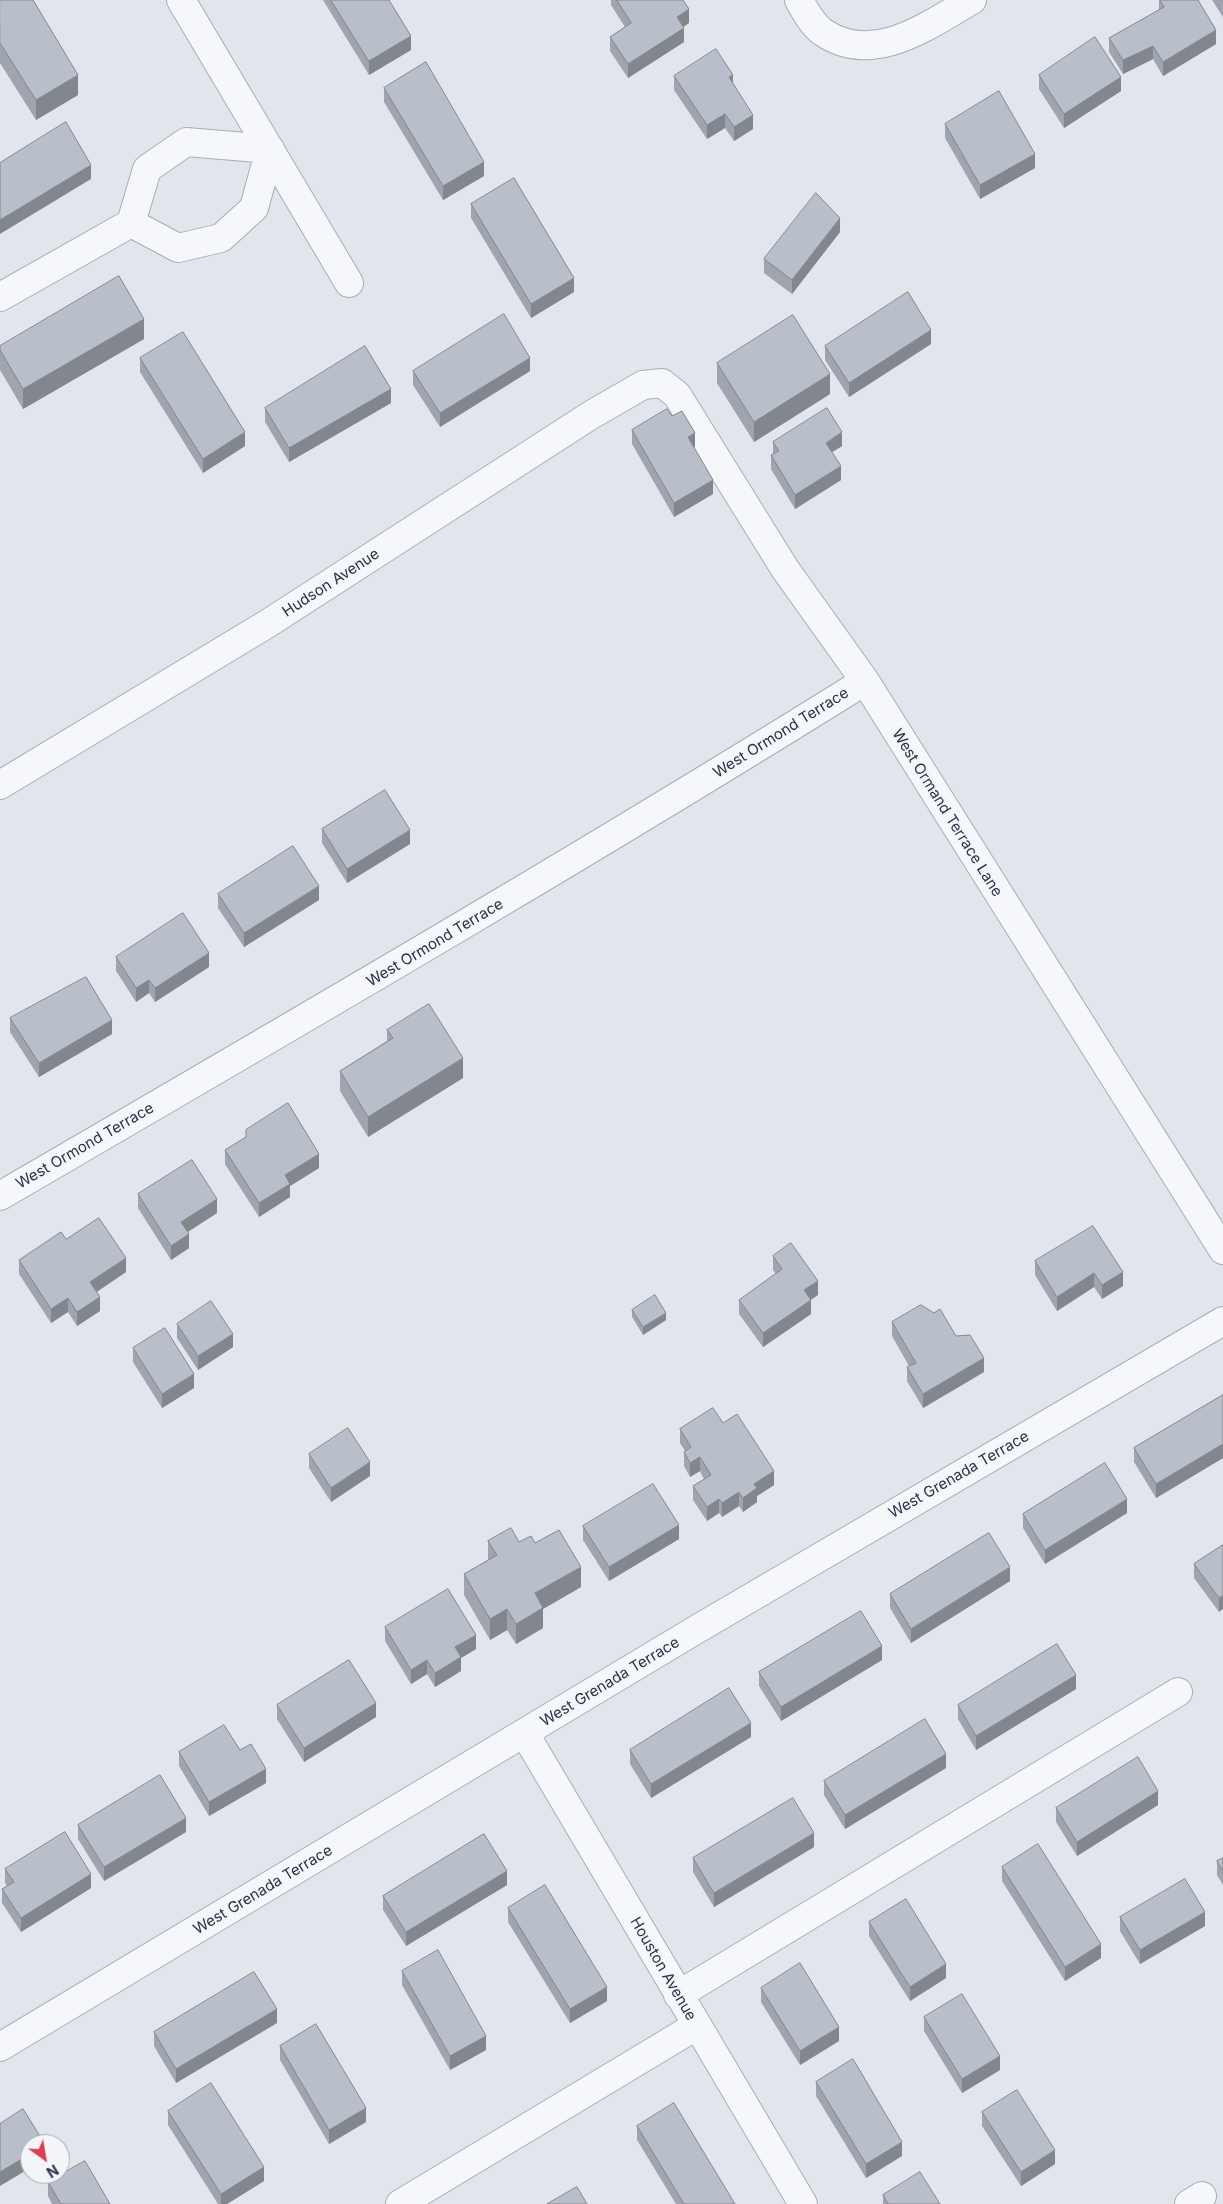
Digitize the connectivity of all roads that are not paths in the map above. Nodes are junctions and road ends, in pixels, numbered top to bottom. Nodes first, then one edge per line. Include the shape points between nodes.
1 (181, 0) edge
2 (799, 0) edge
3 (972, 0) edge
4 (270, 148) junction
5 (131, 223) junction
6 (349, 283) dead end
7 (0, 296) edge
8 (662, 383) joint
9 (864, 681) junction
10 (0, 785) edge
11 (0, 1196) edge
12 (1223, 1250) edge
13 (1223, 1321) edge
14 (1178, 1692) dead end
15 (525, 1734) junction
16 (678, 1995) junction
17 (696, 2026) junction
18 (0, 2047) edge
19 (400, 2204) edge
20 (803, 2204) edge

1 - 4 street
2 - 3 street via 823,33 852,46 889,44
4 - 5 street via 186,142 147,169
4 - 5 street via 254,208 221,238 178,248
4 - 6 street
5 - 7 street
8 - 9 street, West Ormand Terrace Lane via 677,394 785,569
8 - 10 street, Hudson Avenue via 643,385 591,415 267,624
9 - 11 street, West Ormond Terrace via 418,953
9 - 12 street, West Ormand Terrace Lane
13 - 15 street, West Grenada Terrace via 699,1628
14 - 16 street
15 - 16 street, Houston Avenue
15 - 18 street, West Grenada Terrace
16 - 17 street, Houston Avenue
17 - 19 street
17 - 20 street, Houston Avenue

